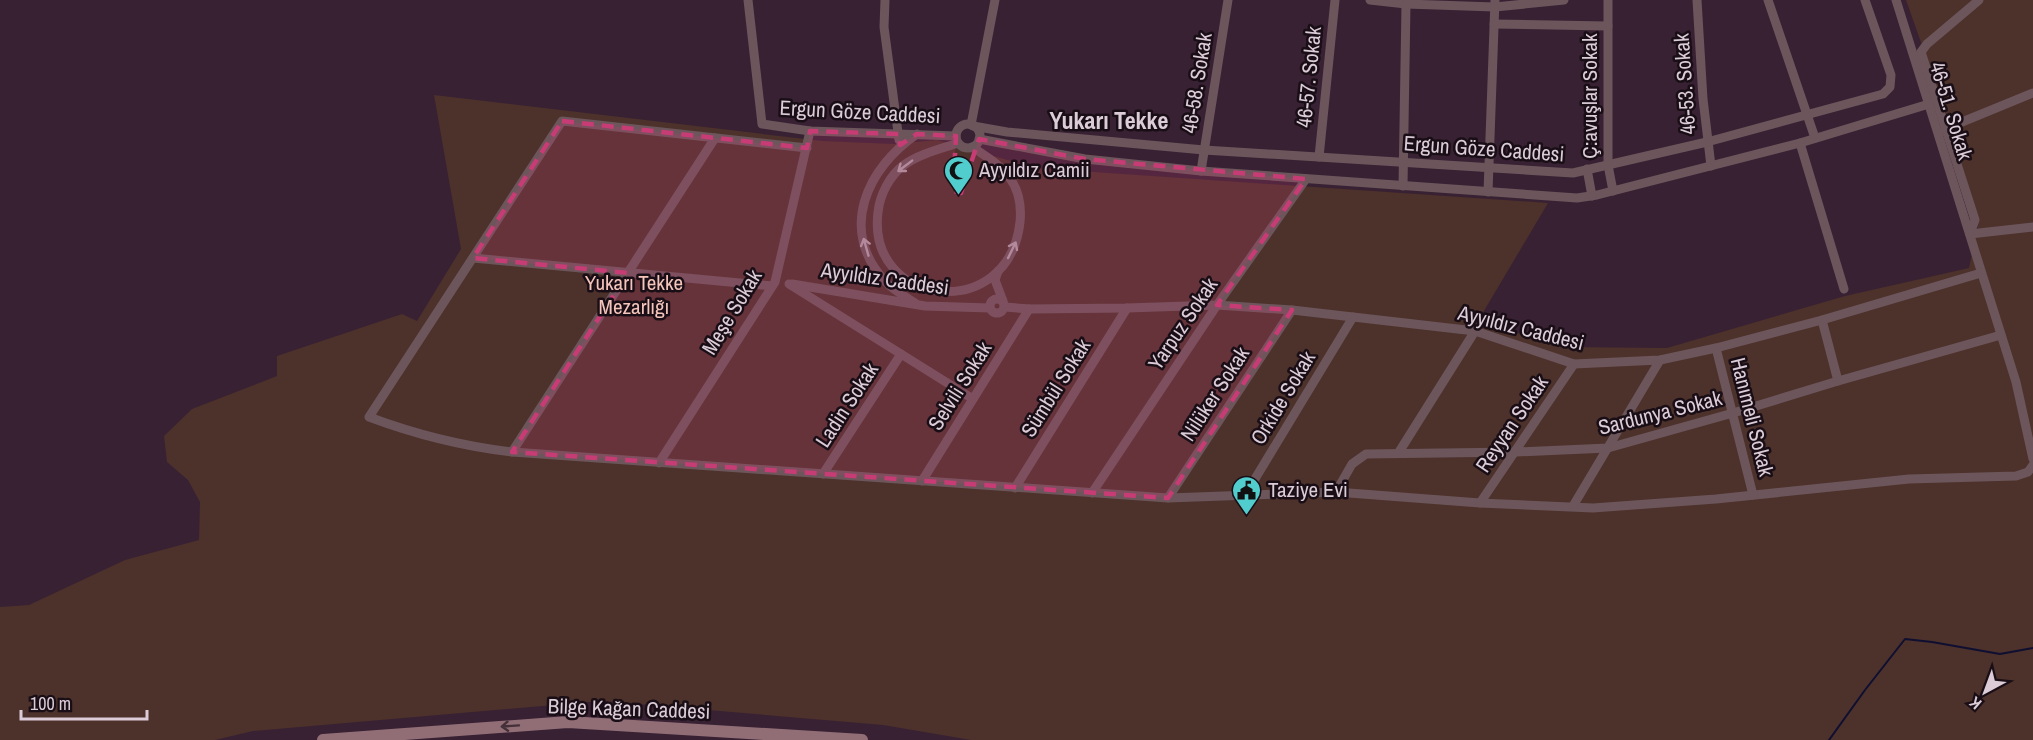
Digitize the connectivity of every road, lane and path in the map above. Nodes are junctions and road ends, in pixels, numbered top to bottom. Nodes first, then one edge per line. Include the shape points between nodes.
1 (748, 0) edge
2 (885, 0) edge
3 (995, 0) edge
4 (1228, 0) edge
5 (1335, 0) edge
6 (1370, 0) edge
7 (1564, 0) edge
8 (1608, 0) edge
9 (1697, 0) edge
10 (1768, 0) edge
11 (1865, 0) edge
12 (1896, 0) edge
13 (1979, 0) edge
14 (1406, 4) junction
15 (1495, 4) edge
16 (1494, 24) junction
17 (1608, 26) junction
18 (2033, 93) edge
19 (1929, 104) junction
20 (1807, 116) junction
21 (972, 125) junction
22 (1945, 129) junction
23 (810, 131) junction
24 (899, 134) junction
25 (917, 134) junction
26 (1067, 137) junction
27 (715, 138) junction
28 (1815, 138) junction
29 (979, 139) junction
30 (1088, 139) junction
31 (957, 140) junction
32 (1707, 142) junction
33 (1800, 143) junction
34 (900, 145) junction
35 (972, 147) junction
36 (807, 148) junction
37 (1204, 150) junction
38 (1065, 155) junction
39 (1319, 157) junction
40 (1085, 159) junction
41 (1402, 161) junction
42 (1608, 165) junction
43 (1490, 166) junction
44 (1711, 166) junction
45 (1587, 169) junction
46 (1201, 171) junction
47 (1306, 179) junction
48 (1403, 186) junction
49 (1613, 191) junction
50 (1488, 192) junction
51 (1592, 196) junction
52 (2033, 227) edge
53 (1970, 234) junction
54 (473, 258) junction
55 (998, 271) junction
56 (628, 273) junction
57 (1982, 273) junction
58 (774, 284) junction
59 (789, 284) junction
60 (981, 284) junction
61 (1844, 289) dead end
62 (998, 304) junction
63 (917, 305) junction
64 (1217, 305) junction
65 (1127, 308) junction
66 (1029, 309) junction
67 (1292, 310) junction
68 (1353, 317) junction
69 (1822, 320) junction
70 (1475, 331) junction
71 (2001, 335) junction
72 (1716, 348) junction
73 (901, 354) junction
74 (1660, 360) junction
75 (1574, 364) junction
76 (1838, 381) junction
77 (973, 399) junction
78 (1733, 413) junction
79 (1608, 448) junction
80 (512, 452) junction
81 (1399, 452) junction
82 (1516, 452) junction
83 (2033, 459) edge
84 (659, 463) junction
85 (2033, 465) edge
86 (823, 474) junction
87 (922, 481) junction
88 (1015, 488) junction
89 (1336, 492) junction
90 (1092, 493) junction
91 (1753, 495) junction
92 (1244, 497) junction
93 (1168, 498) junction
94 (1480, 503) junction
95 (1573, 506) junction
96 (323, 740) edge
97 (862, 740) edge

1 - 23 street, Ergun Göze Caddesi via 762,124
2 - 24 street via 884,27
3 - 21 street
4 - 37 street, 46-58. Sokak
5 - 39 street, 46-57. Sokak
6 - 14 street
7 - 15 street
8 - 17 street, Ç:avuşlar Sokak
9 - 32 street, 46-53. Sokak
10 - 20 street
11 - 20 street, Ergun Göze Caddesi via 1891,75 1890,87 1876,98
12 - 19 street, 46-51. Sokak
13 - 22 street, 46-51. Sokak via 1923,48 1921,56
14 - 15 street
14 - 41 street
15 - 16 street
16 - 17 street
16 - 43 street
17 - 42 street, Ç:avuşlar Sokak
18 - 22 street
19 - 28 street, Ergun Göze Caddesi
19 - 53 street, 46-51. Sokak
20 - 28 street
20 - 32 street, Ergun Göze Caddesi
21 - 26 street, Ergun Göze Caddesi
21 - 29 street
21 - 31 street via 961,126
22 - 53 street, 46-51. Sokak via 1975,219
23 - 24 street, Ergun Göze Caddesi
23 - 36 street, Meşe Sokak
24 - 25 street, Ergun Göze Caddesi
24 - 34 street
25 - 31 street, Ergun Göze Caddesi
25 - 34 street
26 - 30 street, Ergun Göze Caddesi
26 - 38 street
27 - 36 street
27 - 54 street via 562,121
27 - 56 street
28 - 33 street, Ergun Göze Caddesi
29 - 35 street
29 - 38 street, Ergun Göze Caddesi
30 - 37 street, Ergun Göze Caddesi
30 - 40 street
31 - 35 street via 965,148
31 -> 60 street via 899,170 881,200 879,238 893,267 917,286 952,292
32 - 42 street, Ergun Göze Caddesi
32 - 44 street, 46-53. Sokak
33 - 44 street, Ergun Göze Caddesi
33 - 61 street
63 -> 34 street via 886,281 871,260 862,223 866,193
55 -> 35 street via 1014,248 1021,202 1001,166
36 - 58 street, Meşe Sokak
37 - 39 street, Ergun Göze Caddesi
37 - 46 street, 46-58. Sokak
38 - 40 street, Ergun Göze Caddesi
39 - 41 street, Ergun Göze Caddesi
40 - 46 street, Ergun Göze Caddesi
41 - 43 street, Ergun Göze Caddesi
41 - 48 street
42 - 45 street, Ergun Göze Caddesi
42 - 49 street, Ç:avuşlar Sokak
43 - 45 street, Ergun Göze Caddesi via 1573,173
43 - 50 street
44 - 49 street, Ergun Göze Caddesi
45 - 51 street
46 - 47 street, Ergun Göze Caddesi
47 - 48 street, Ergun Göze Caddesi
47 - 64 street, Yarpuz Sokak
48 - 50 street, Ergun Göze Caddesi
49 - 51 street, Ergun Göze Caddesi
50 - 51 street, Ergun Göze Caddesi via 1565,198
52 - 53 street
53 - 57 street, 46-51. Sokak
54 - 56 street, Ayyıldız Caddesi
54 - 80 street via 369,417 408,432
55 - 60 street
55 - 62 street
56 - 58 street, Ayyıldız Caddesi
56 - 80 street
57 - 69 street, Ayyıldız Caddesi
57 - 71 street, 46-51. Sokak
58 - 59 street, Ayyıldız Caddesi
58 - 84 street, Meşe Sokak
59 - 63 street, Ayyıldız Caddesi
59 - 73 street
60 - 62 street
62 - 63 street, Ayyıldız Caddesi
62 - 66 street, Ayyıldız Caddesi
64 - 65 street, Ayyıldız Caddesi
64 - 67 street, Ayyıldız Caddesi
64 - 90 street, Yarpuz Sokak
65 - 66 street, Ayyıldız Caddesi
65 - 88 street, Sümbül Sokak
66 - 77 street, Selvili Sokak
67 - 68 street, Ayyıldız Caddesi
67 - 93 street, Nilüker Sokak
68 - 70 street, Ayyıldız Caddesi
68 - 92 street, Orkide Sokak
69 - 72 street, Ayyıldız Caddesi
69 - 76 street
70 - 75 street, Ayyıldız Caddesi
70 - 81 street
71 - 76 street, Sardunya Sokak
71 - 83 street, 46-51. Sokak
72 - 74 street, Ayyıldız Caddesi
72 - 78 street, Hanımeli Sokak
73 - 77 street
73 - 86 street, Ladin Sokak
74 - 75 street, Ayyıldız Caddesi
74 - 79 street
75 - 82 street, Reyyan Sokak
76 - 78 street, Sardunya Sokak
77 - 87 street, Selvili Sokak
78 - 79 street, Sardunya Sokak
78 - 91 street, Hanımeli Sokak
79 - 82 street, Sardunya Sokak
79 - 95 street
80 - 84 street
81 - 82 street, Sardunya Sokak
81 - 89 street, Sardunya Sokak via 1358,457
82 - 94 street, Reyyan Sokak
84 - 86 street
85 - 91 street via 2028,472 2016,476 1909,479
86 - 87 street
87 - 88 street
88 - 90 street
89 - 92 street
89 - 94 street
90 - 93 street
91 - 95 street via 1626,506
92 - 93 street
94 - 95 street
97 -> 96 main road, Bilge Kağan Caddesi via 568,722

